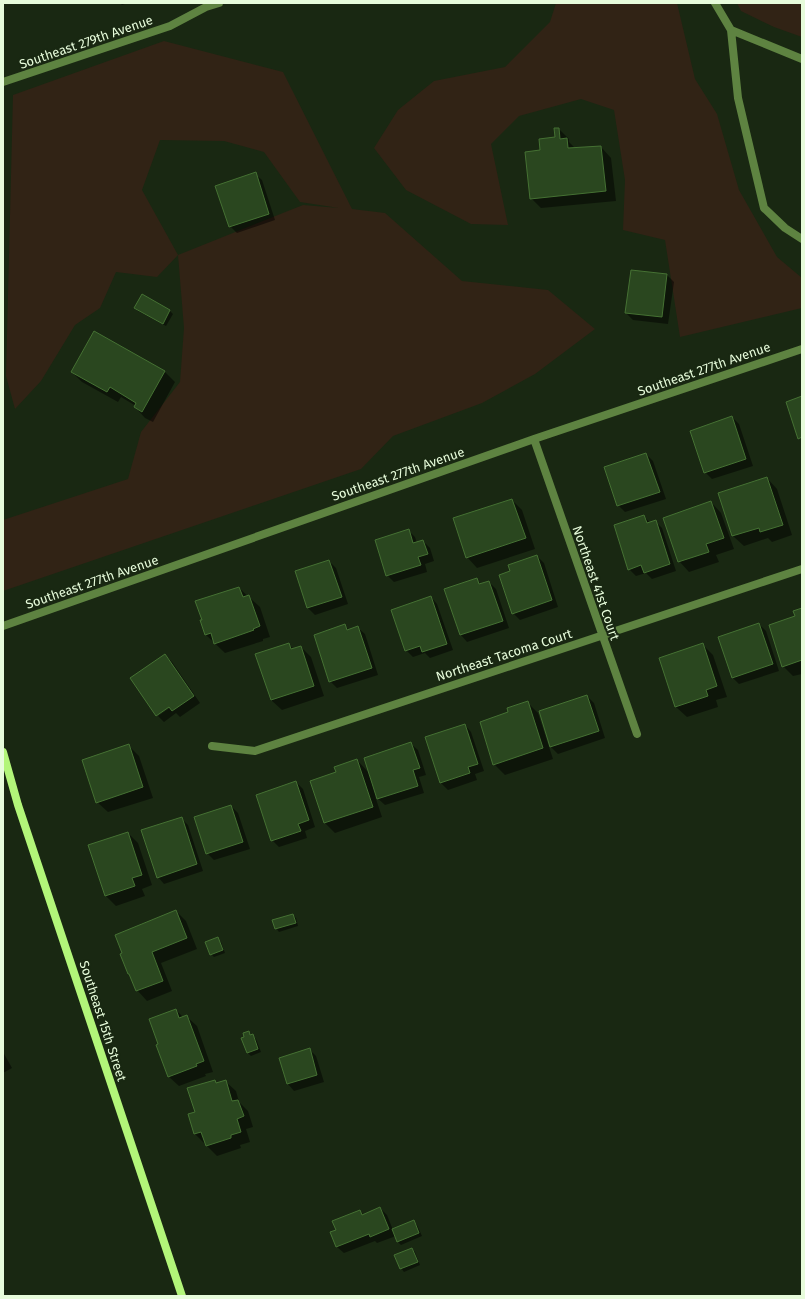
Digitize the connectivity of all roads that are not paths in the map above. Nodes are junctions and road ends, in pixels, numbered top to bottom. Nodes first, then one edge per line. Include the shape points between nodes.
1 (219, 3) edge
2 (715, 3) edge
3 (205, 5) edge
4 (731, 30) junction
5 (802, 59) edge
6 (3, 82) edge
7 (802, 239) edge
8 (802, 349) edge
9 (534, 439) junction
10 (802, 569) edge
11 (3, 626) edge
12 (602, 636) junction
13 (637, 734) dead end
14 (212, 746) dead end
15 (3, 752) edge
16 (182, 1296) edge

1 - 3 street, Southeast 279th Avenue
2 - 4 street
3 - 6 street, Southeast 279th Avenue via 170,26
4 - 5 street
4 - 7 street via 738,98 764,208 785,228
8 - 9 street, Southeast 277th Avenue
9 - 11 street, Southeast 277th Avenue
9 - 12 street, Northeast 41st Court
10 - 12 street, Northeast Tacoma Court
12 - 13 street, Northeast 41st Court
12 - 14 street, Northeast Tacoma Court via 255,751
15 - 16 street, Southeast 15th Street via 18,805

